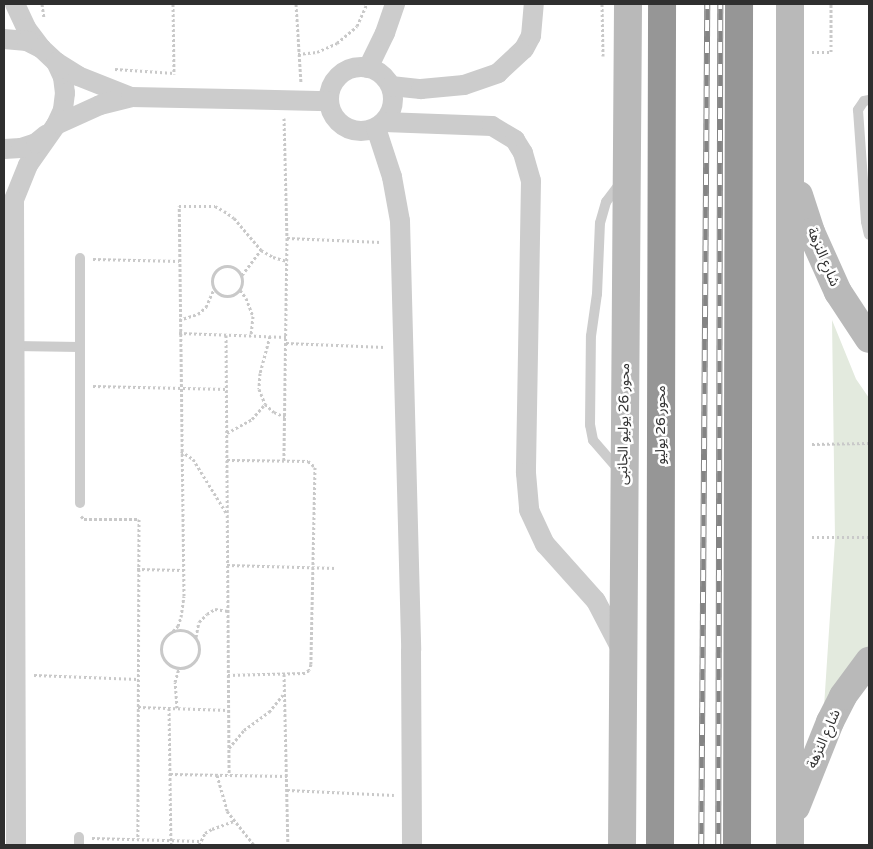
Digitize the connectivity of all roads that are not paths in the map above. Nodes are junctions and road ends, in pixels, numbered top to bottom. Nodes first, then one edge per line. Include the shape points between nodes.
1 (15, 4) edge
2 (395, 4) edge
3 (534, 4) edge
4 (628, 4) edge
5 (662, 4) edge
6 (739, 4) edge
7 (790, 4) edge
8 (4, 39) edge
9 (41, 48) junction
10 (56, 62) junction
11 (368, 68) junction
12 (391, 86) junction
13 (131, 97) junction
14 (869, 100) edge
15 (329, 101) junction
16 (380, 125) junction
17 (52, 129) junction
18 (4, 148) edge
19 (791, 168) junction
20 (4, 177) edge
21 (14, 200) junction
22 (869, 235) edge
23 (80, 258) road end
24 (9, 292) edge
25 (838, 292) junction
26 (869, 303) edge
27 (869, 339) edge
28 (14, 346) junction
29 (80, 347) junction
30 (9, 452) edge
31 (80, 503) road end
32 (9, 536) edge
33 (622, 653) junction
34 (869, 661) edge
35 (10, 724) edge
36 (790, 834) edge
37 (16, 845) edge
38 (412, 845) edge
39 (622, 845) edge
40 (660, 845) edge
41 (737, 845) edge

1 - 9 street via 26,28
2 - 11 street
3 - 12 street via 531,36 524,49 498,73 464,85 421,89
4 - 33 main road, محور 26 يوليو الجانبى
5 - 40 highway, محور 26 يوليو
6 - 41 highway
7 - 19 main road
8 - 9 street via 27,41
9 - 10 street
10 - 13 street via 78,76
10 - 17 street via 66,93 63,110
11 - 12 street via 382,74
11 - 15 street via 359,67 341,75 330,91
12 - 16 street via 393,105
13 - 15 street
13 - 17 street via 100,105
14 - 22 lane via 864,101 858,110
15 - 16 street via 336,118 349,129 367,131
16 - 33 street via 492,126 514,140 523,152 531,181 526,473 529,510 545,544 596,601
16 - 38 street via 397,199 400,243 411,650
17 - 18 street via 36,143 21,148
17 - 21 street via 28,165
19 - 25 main road, شارع النزهة via 811,232
19 - 36 main road
20 - 21 street
21 - 24 street
23 - 29 lane
24 - 28 street
25 - 26 main road
25 - 27 main road, شارع النزهة
28 - 29 lane
28 - 30 street
29 - 31 lane
30 - 32 street
32 - 35 street via 15,674
33 - 39 main road, محور 26 يوليو الجانبى
34 - 36 main road, شارع النزهة via 843,696 830,722
35 - 37 street

